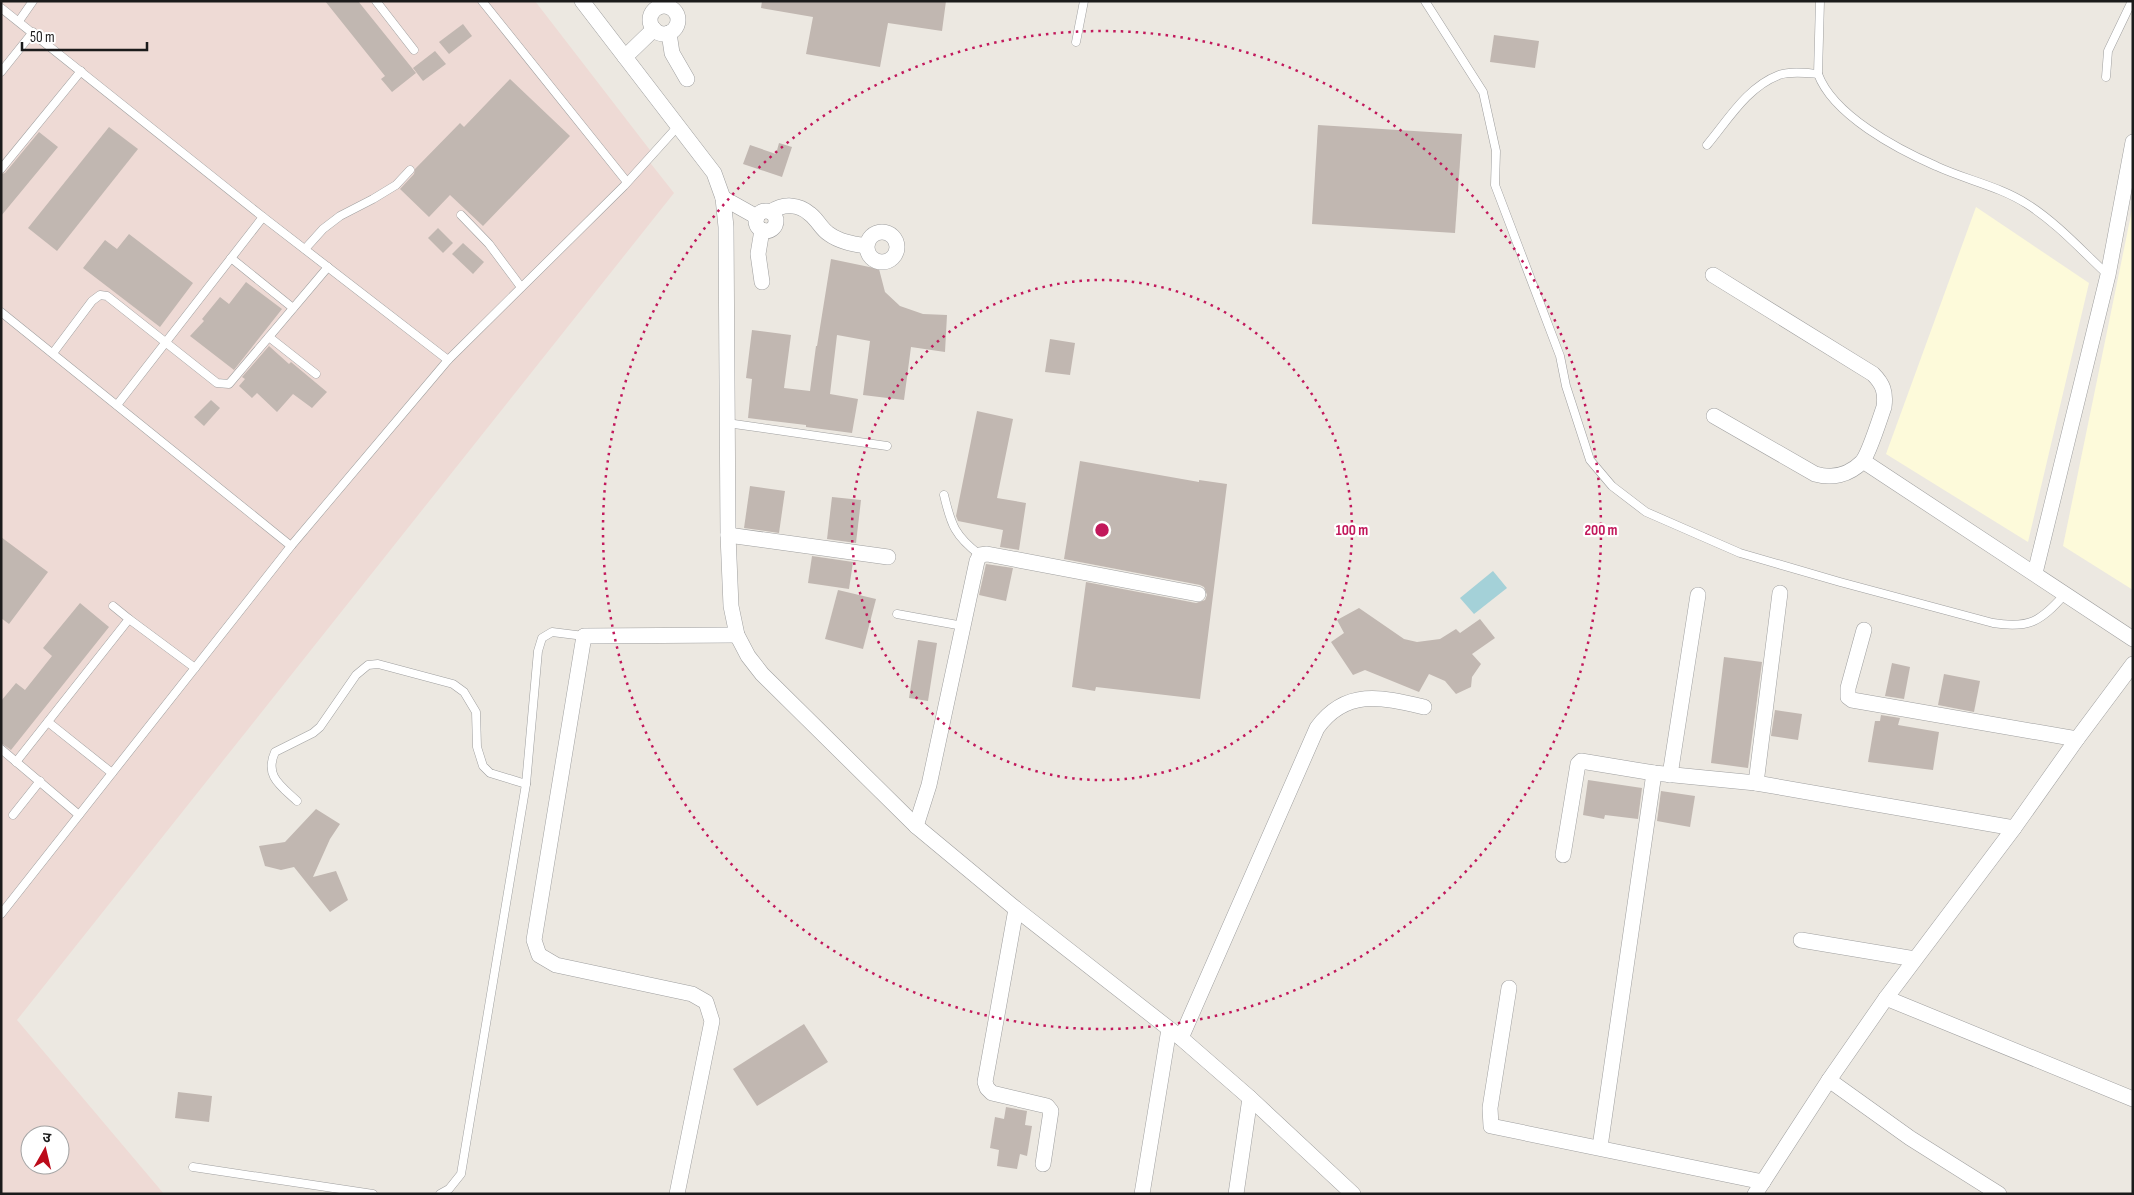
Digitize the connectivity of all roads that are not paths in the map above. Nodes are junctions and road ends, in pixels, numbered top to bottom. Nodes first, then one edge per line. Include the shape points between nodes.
1 (33, 1) edge
2 (376, 1) edge
3 (482, 1) edge
4 (582, 1) edge
5 (1084, 1) edge
6 (1425, 1) edge
7 (1820, 1) edge
8 (2132, 1) edge
9 (651, 6) edge
10 (1, 8) edge
11 (19, 21) junction
12 (654, 29) junction
13 (33, 32) junction
14 (670, 33) junction
15 (1076, 42) dead end
16 (414, 50) dead end
17 (625, 57) junction
18 (81, 71) junction
19 (1, 72) edge
20 (1818, 74) junction
21 (2106, 77) dead end
22 (687, 79) dead end
23 (679, 125) junction
24 (2133, 142) edge
25 (1707, 145) dead end
26 (1, 169) edge
27 (410, 170) dead end
28 (627, 182) junction
29 (723, 198) junction
30 (461, 215) dead end
31 (263, 217) junction
32 (763, 220) junction
33 (866, 246) dead end
34 (305, 249) junction
35 (231, 258) junction
36 (328, 267) junction
37 (1713, 275) dead end
38 (2108, 275) junction
39 (762, 282) dead end
40 (521, 287) junction
41 (293, 308) junction
42 (1, 312) edge
43 (269, 337) junction
44 (167, 341) junction
45 (53, 353) junction
46 (448, 360) junction
47 (316, 374) dead end
48 (117, 405) junction
49 (1714, 416) dead end
50 (727, 423) junction
51 (887, 446) dead end
52 (1863, 461) junction
53 (944, 495) dead end
54 (728, 535) junction
55 (291, 546) junction
56 (980, 556) junction
57 (888, 557) dead end
58 (2035, 573) junction
59 (1780, 593) dead end
60 (1198, 594) dead end
61 (2065, 594) junction
62 (1698, 595) dead end
63 (113, 606) dead end
64 (897, 614) dead end
65 (129, 619) junction
66 (963, 626) junction
67 (1864, 630) dead end
68 (737, 635) junction
69 (584, 636) junction
70 (2133, 639) edge
71 (2133, 664) edge
72 (194, 668) junction
73 (1424, 707) dead end
74 (48, 722) junction
75 (2077, 739) junction
76 (1, 749) edge
77 (16, 762) junction
78 (112, 773) junction
79 (1654, 773) junction
80 (1670, 775) junction
81 (40, 781) junction
82 (1756, 783) junction
83 (526, 784) junction
84 (297, 800) dead end
85 (13, 815) dead end
86 (79, 815) junction
87 (916, 826) junction
88 (2014, 828) junction
89 (1563, 855) dead end
90 (1016, 909) junction
91 (1, 914) edge
92 (1801, 940) dead end
93 (1915, 959) junction
94 (1509, 988) dead end
95 (1886, 998) junction
96 (1175, 1034) junction
97 (1830, 1080) junction
98 (1250, 1098) junction
99 (2133, 1099) edge
100 (1600, 1147) junction
101 (1043, 1164) dead end
102 (193, 1167) dead end
103 (1759, 1188) edge
104 (373, 1194) edge
105 (440, 1194) edge
106 (677, 1194) edge
107 (1142, 1194) edge
108 (1236, 1194) edge
109 (1353, 1194) edge
110 (1999, 1194) edge

1 - 11 lane
2 - 16 lane
3 - 28 lane
4 - 17 street
5 - 15 lane
6 - 61 lane via 1483,92 1496,151 1495,184 1560,356 1566,386 1590,460 1612,486 1646,512 1740,553 1992,623 2011,626 2031,622 2047,614
7 - 20 lane
8 - 21 lane via 2108,51
9 - 12 street
9 - 14 street via 666,6 674,10 678,23
10 - 11 lane
11 - 13 lane
12 - 14 street
12 - 17 street
13 - 18 lane
13 - 19 lane
14 - 22 street via 672,53
17 - 23 street
18 - 26 lane
18 - 31 lane
20 - 25 lane via 1780,75 1750,92
20 - 38 lane via 1834,99 1857,122 1921,160 1986,184 2026,204 2046,218
23 - 28 lane
23 - 29 street via 714,173
24 - 38 street
27 - 34 lane via 381,194 340,216
28 - 40 lane
29 - 32 street
29 - 50 street
30 - 40 lane via 489,244
31 - 34 lane
31 - 35 lane
32 - 33 street via 780,207 795,207 811,215 830,235
32 - 39 street via 758,254
34 - 36 lane
35 - 41 lane
35 - 44 lane
36 - 41 lane
36 - 46 lane
37 - 52 street via 1879,380 1884,388 1884,406
38 - 58 street
40 - 46 lane
41 - 43 lane
42 - 45 lane
43 - 44 lane via 229,384 224,385 217,383
43 - 47 lane
44 - 45 lane via 107,296 100,295
44 - 48 lane
45 - 48 lane
46 - 55 lane
48 - 55 lane
49 - 52 street via 1815,474 1844,474
50 - 51 lane
50 - 54 street
52 - 58 street
53 - 56 lane via 954,528 963,542
54 - 57 street
54 - 68 street via 731,606
55 - 72 lane
56 - 60 street via 986,554
56 - 66 street
58 - 61 street
59 - 82 street
61 - 70 street
62 - 80 street
63 - 65 lane
64 - 66 lane
65 - 72 lane
65 - 74 lane
66 - 87 street via 929,785
67 - 75 street via 1848,688 1848,697 1852,700
68 - 69 street
68 - 87 street via 762,674
69 - 83 lane via 552,632 542,638 538,651
69 - 106 street via 535,948 539,955 556,965 692,994 706,1002 712,1021
71 - 75 street
72 - 78 lane
73 - 96 street via 1386,698 1360,698 1341,706 1321,722
74 - 77 lane
74 - 78 lane
75 - 88 street
76 - 77 lane
77 - 81 lane
78 - 86 lane
79 - 80 street
79 - 89 street via 1580,761
79 - 100 street
80 - 82 street
81 - 85 lane
81 - 86 lane
82 - 88 street
83 - 84 lane via 490,773 483,766 477,747 476,712 464,692 452,684 378,664 368,665 356,675 313,734 275,752 271,767 275,780
83 - 105 lane via 461,1174 449,1189
86 - 91 lane
87 - 90 street
88 - 93 street
90 - 96 street
90 - 101 street via 985,1082 992,1093 1047,1106 1051,1111
92 - 93 street
93 - 95 street
94 - 100 street via 1490,1108 1491,1126
95 - 97 street
95 - 99 street
96 - 98 street
96 - 107 street
97 - 103 street
97 - 110 street via 1910,1138
98 - 108 street
98 - 109 street
100 - 103 street
102 - 104 lane

